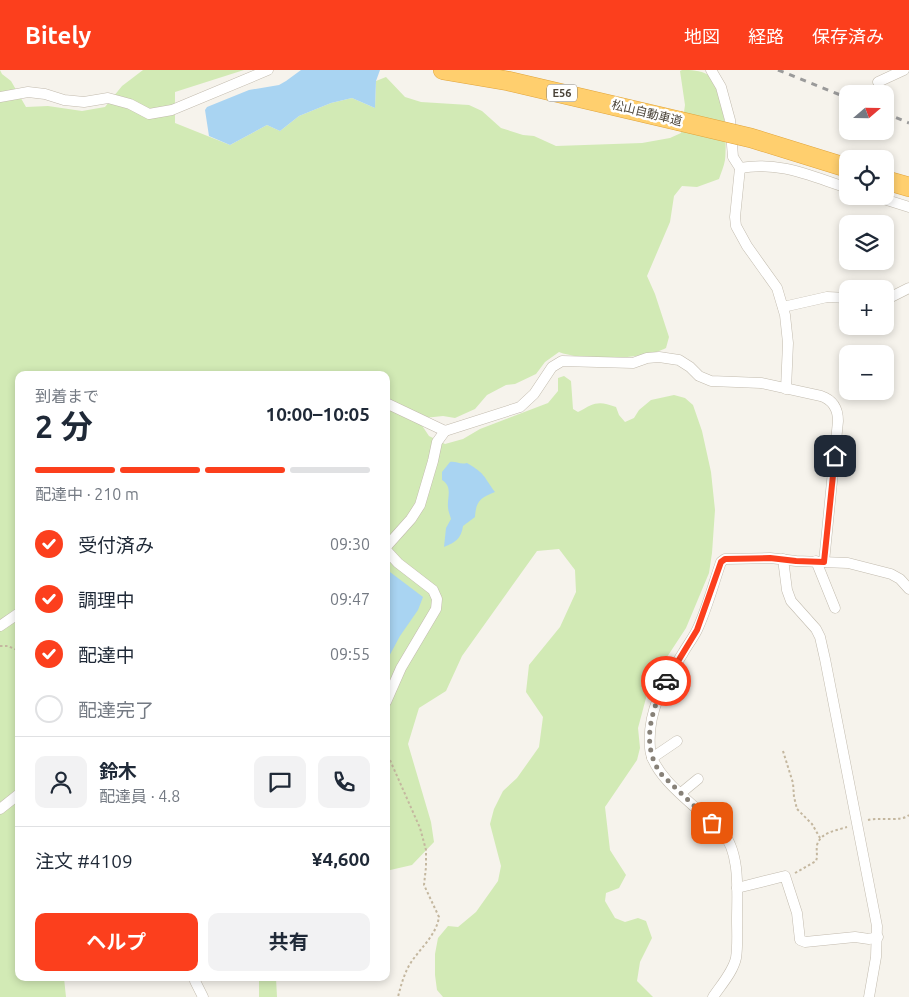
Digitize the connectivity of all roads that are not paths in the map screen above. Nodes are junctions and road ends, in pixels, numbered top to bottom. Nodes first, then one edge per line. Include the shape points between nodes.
1 (268, 70) edge
2 (443, 70) edge
3 (711, 70) edge
4 (904, 70) edge
5 (878, 82) dead end
6 (0, 97) edge
7 (839, 165) edge
8 (740, 168) junction
9 (894, 183) edge
10 (839, 185) edge
11 (909, 188) edge
12 (894, 202) edge
13 (909, 207) edge
14 (909, 288) edge
15 (894, 296) edge
16 (839, 298) edge
17 (783, 307) junction
18 (786, 389) junction
19 (390, 405) edge
20 (445, 431) junction
21 (390, 543) edge
22 (390, 553) edge
23 (783, 559) junction
24 (820, 562) junction
25 (909, 590) edge
26 (835, 608) dead end
27 (15, 616) edge
28 (0, 626) edge
29 (390, 693) edge
30 (677, 741) dead end
31 (652, 758) junction
32 (698, 779) dead end
33 (681, 793) junction
34 (15, 797) edge
35 (0, 809) edge
36 (737, 888) junction
37 (878, 937) junction
38 (195, 981) edge
39 (203, 997) edge
40 (713, 997) edge
41 (869, 997) edge

1 - 6 street via 172,110 149,114 108,98 84,102 28,92
2 - 7 highway, 松山自動車道 / E56, bridge via 508,81 680,120
3 - 8 street via 721,87 730,120 733,157
4 - 5 street
8 - 10 street via 773,166
8 - 17 street via 736,226 777,288
9 - 11 highway
12 - 13 street
14 - 15 street
16 - 17 street via 827,297
17 - 18 street via 788,343
18 - 20 street via 761,383 711,381 679,360 659,357 633,362 562,361 552,367 534,394 520,407
18 - 24 street via 828,398 838,413
19 - 20 street
20 - 21 street via 437,442 420,505
22 - 29 street via 433,590 437,599 436,609
23 - 24 street
23 - 31 street via 725,559 721,562 697,630 671,671 653,710 650,729
23 - 37 street via 791,601 816,629 823,647
24 - 25 street via 848,563 884,572 900,579
24 - 26 street
27 - 28 street
30 - 31 street
31 - 33 street via 655,767
32 - 33 street
33 - 36 street via 727,838
34 - 35 street
36 - 37 street via 785,876 797,913 800,940 805,942
36 - 40 street via 736,959
37 - 41 street
38 - 39 street

